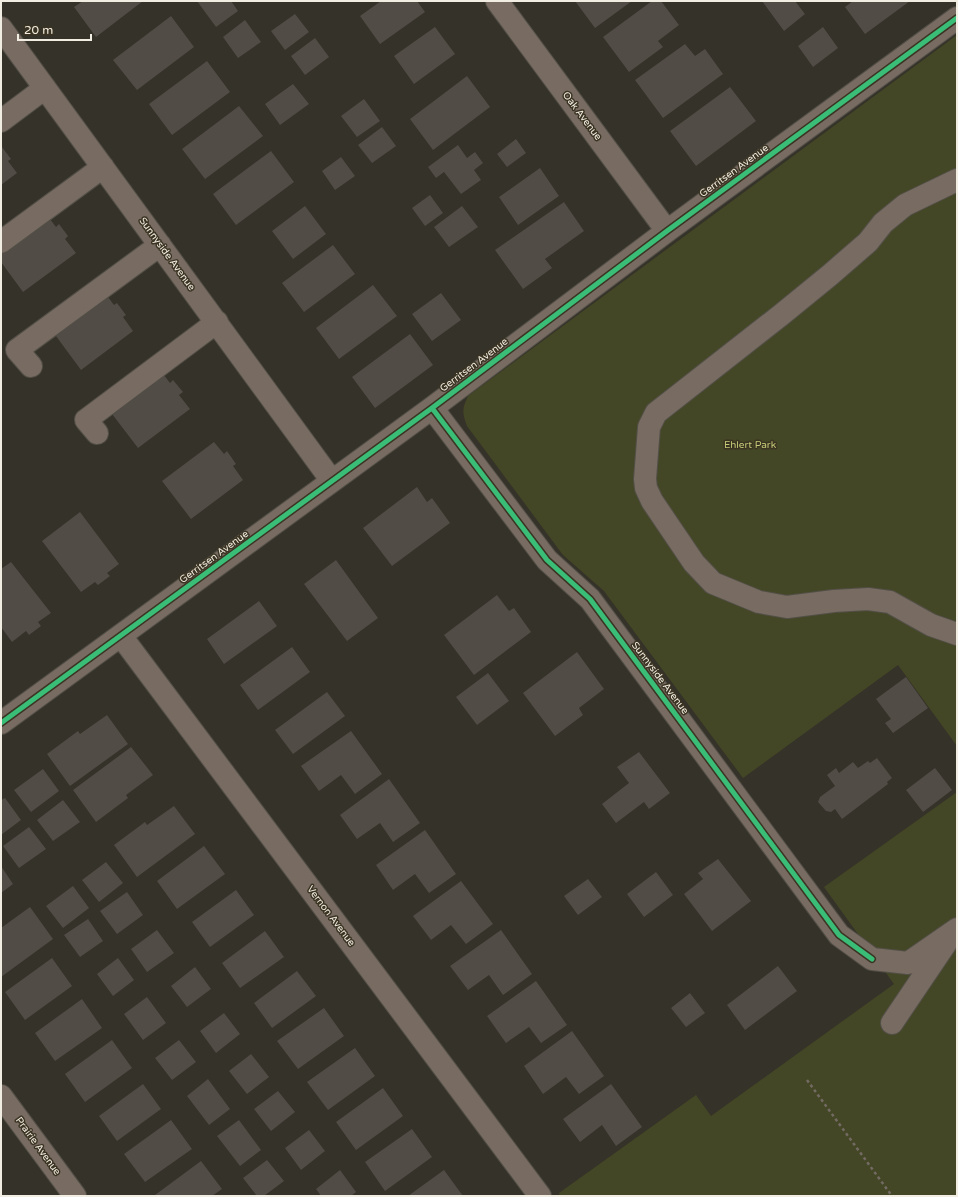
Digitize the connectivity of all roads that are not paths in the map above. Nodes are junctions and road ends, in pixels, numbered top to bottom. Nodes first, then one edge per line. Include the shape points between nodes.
1 (497, 1) edge
2 (957, 18) edge
3 (1, 28) edge
4 (45, 88) junction
5 (1, 121) edge
6 (103, 167) junction
7 (957, 180) edge
8 (667, 231) junction
9 (1, 242) edge
10 (160, 244) junction
11 (217, 322) junction
12 (31, 366) dead end
13 (432, 408) junction
14 (97, 433) dead end
15 (332, 481) junction
16 (957, 634) edge
17 (121, 636) junction
18 (1, 723) edge
19 (956, 930) edge
20 (892, 1023) dead end
21 (1, 1096) edge
22 (75, 1196) edge
23 (540, 1196) edge

1 - 8 street, Oak Avenue
2 - 8 street, Gerritsen Avenue
3 - 4 street, Sunnyside Avenue
4 - 5 street
4 - 6 street, Sunnyside Avenue
6 - 9 street
6 - 10 street, Sunnyside Avenue
7 - 16 street via 905,205 830,275 656,413 649,427 645,479 652,501 694,563 713,583 759,602 786,607 868,599 890,602 931,625
8 - 13 street, Gerritsen Avenue
10 - 11 street, Sunnyside Avenue
10 - 12 street via 17,350
11 - 14 street via 86,420
11 - 15 street, Sunnyside Avenue
13 - 15 street, Gerritsen Avenue
13 - 19 street, Sunnyside Avenue via 547,560 590,599 838,934 872,959 908,963
15 - 17 street, Gerritsen Avenue
17 - 18 street, Gerritsen Avenue
17 - 23 street, Vernon Avenue
19 - 20 street
21 - 22 street, Prairie Avenue

